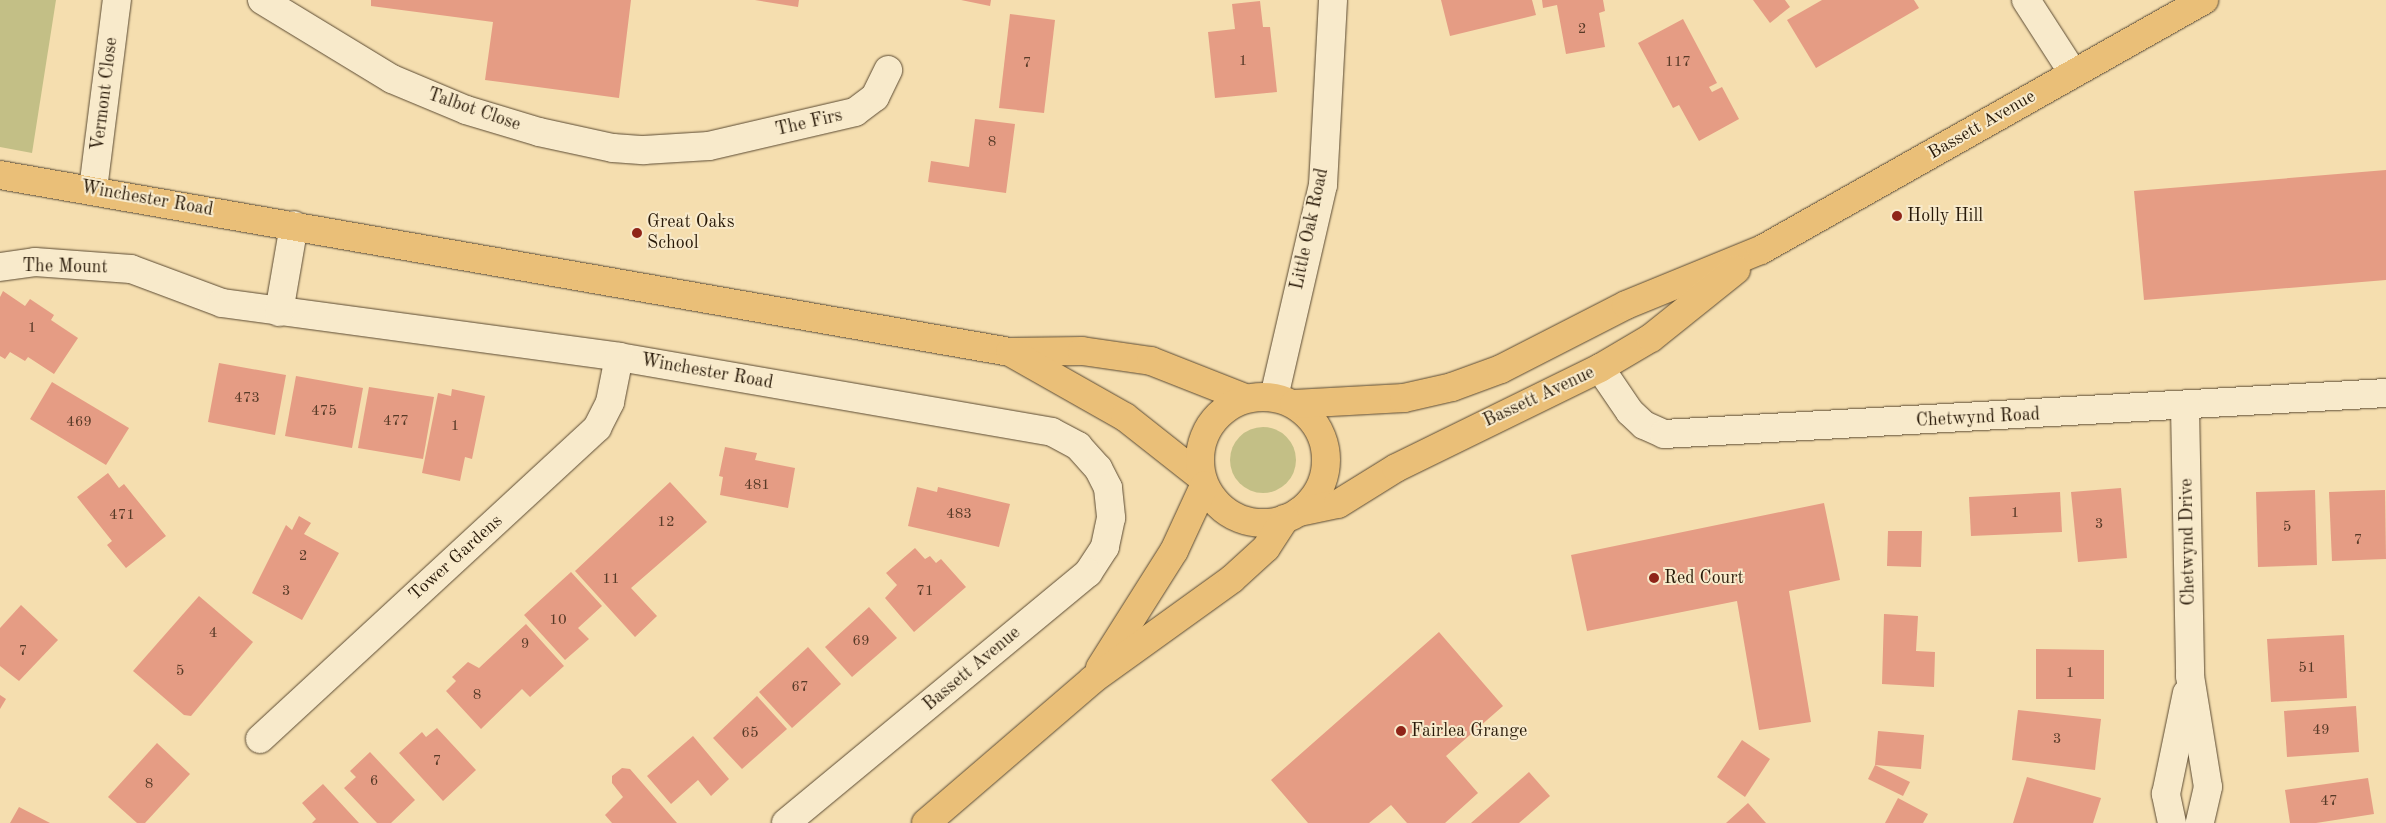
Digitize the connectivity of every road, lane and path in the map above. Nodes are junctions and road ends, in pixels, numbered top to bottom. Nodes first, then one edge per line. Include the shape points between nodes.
1 (117, 0) edge
2 (262, 0) edge
3 (1333, 0) edge
4 (2028, 0) edge
5 (2204, 0) edge
6 (888, 70) dead end
7 (2073, 72) junction
8 (709, 146) joint
9 (0, 175) edge
10 (93, 189) junction
11 (294, 225) junction
12 (1761, 250) junction
13 (0, 267) edge
14 (131, 269) joint
15 (279, 312) junction
16 (1010, 352) junction
17 (618, 357) junction
18 (1600, 368) junction
19 (2386, 393) edge
20 (1244, 398) junction
21 (1284, 400) junction
22 (2185, 407) junction
23 (1203, 481) junction
24 (1108, 488) joint
25 (1292, 516) junction
26 (2190, 676) junction
27 (1092, 680) junction
28 (260, 739) dead end
29 (786, 823) edge
30 (926, 823) edge
31 (2172, 823) edge
32 (2200, 823) edge

1 - 10 street, Vermont Close
2 - 8 street, Talbot Close via 392,79 466,110 539,132 613,148 644,150
3 - 21 street, Little Oak Road via 1323,185
4 - 7 street
5 - 7 main road, Bassett Avenue
6 - 8 street, The Firs via 875,97 855,112
7 - 12 main road, Bassett Avenue
9 - 10 main road, Winchester Road
10 - 11 main road, Winchester Road
11 - 15 street
11 - 16 main road, Winchester Road
12 - 18 main road, Bassett Avenue via 1650,338
12 - 21 main road, Bassett Avenue via 1626,305 1501,369 1452,387 1404,398
13 - 14 street, The Mount via 35,262
14 - 15 street, Winchester Road via 222,303
15 - 17 street, Winchester Road
16 - 20 main road, Winchester Road via 1082,351 1151,361
16 - 23 main road, Winchester Road via 1125,418
17 - 24 street, Winchester Road via 1052,432 1078,446 1098,468
17 - 28 street, Tower Gardens via 610,402 597,428
18 - 22 street, Chetwynd Road via 1630,412 1644,425 1664,434
18 - 25 main road, Bassett Avenue via 1396,468 1338,504
19 - 22 street, Chetwynd Road
20 - 21 main road
20 - 23 main road via 1220,414 1202,438 1199,457
21 - 25 main road via 1314,423 1325,447 1322,484 1313,499
22 - 26 street, Chetwynd Drive
23 - 25 main road via 1215,502 1230,514 1247,521 1266,524
23 - 27 main road via 1174,551
24 - 29 street, Bassett Avenue via 1112,518 1105,547 1088,573
25 - 27 main road via 1266,548 1232,579
26 - 31 street, Chetwynd Drive via 2166,794
26 - 32 street, Chetwynd Drive via 2208,787
27 - 30 main road

